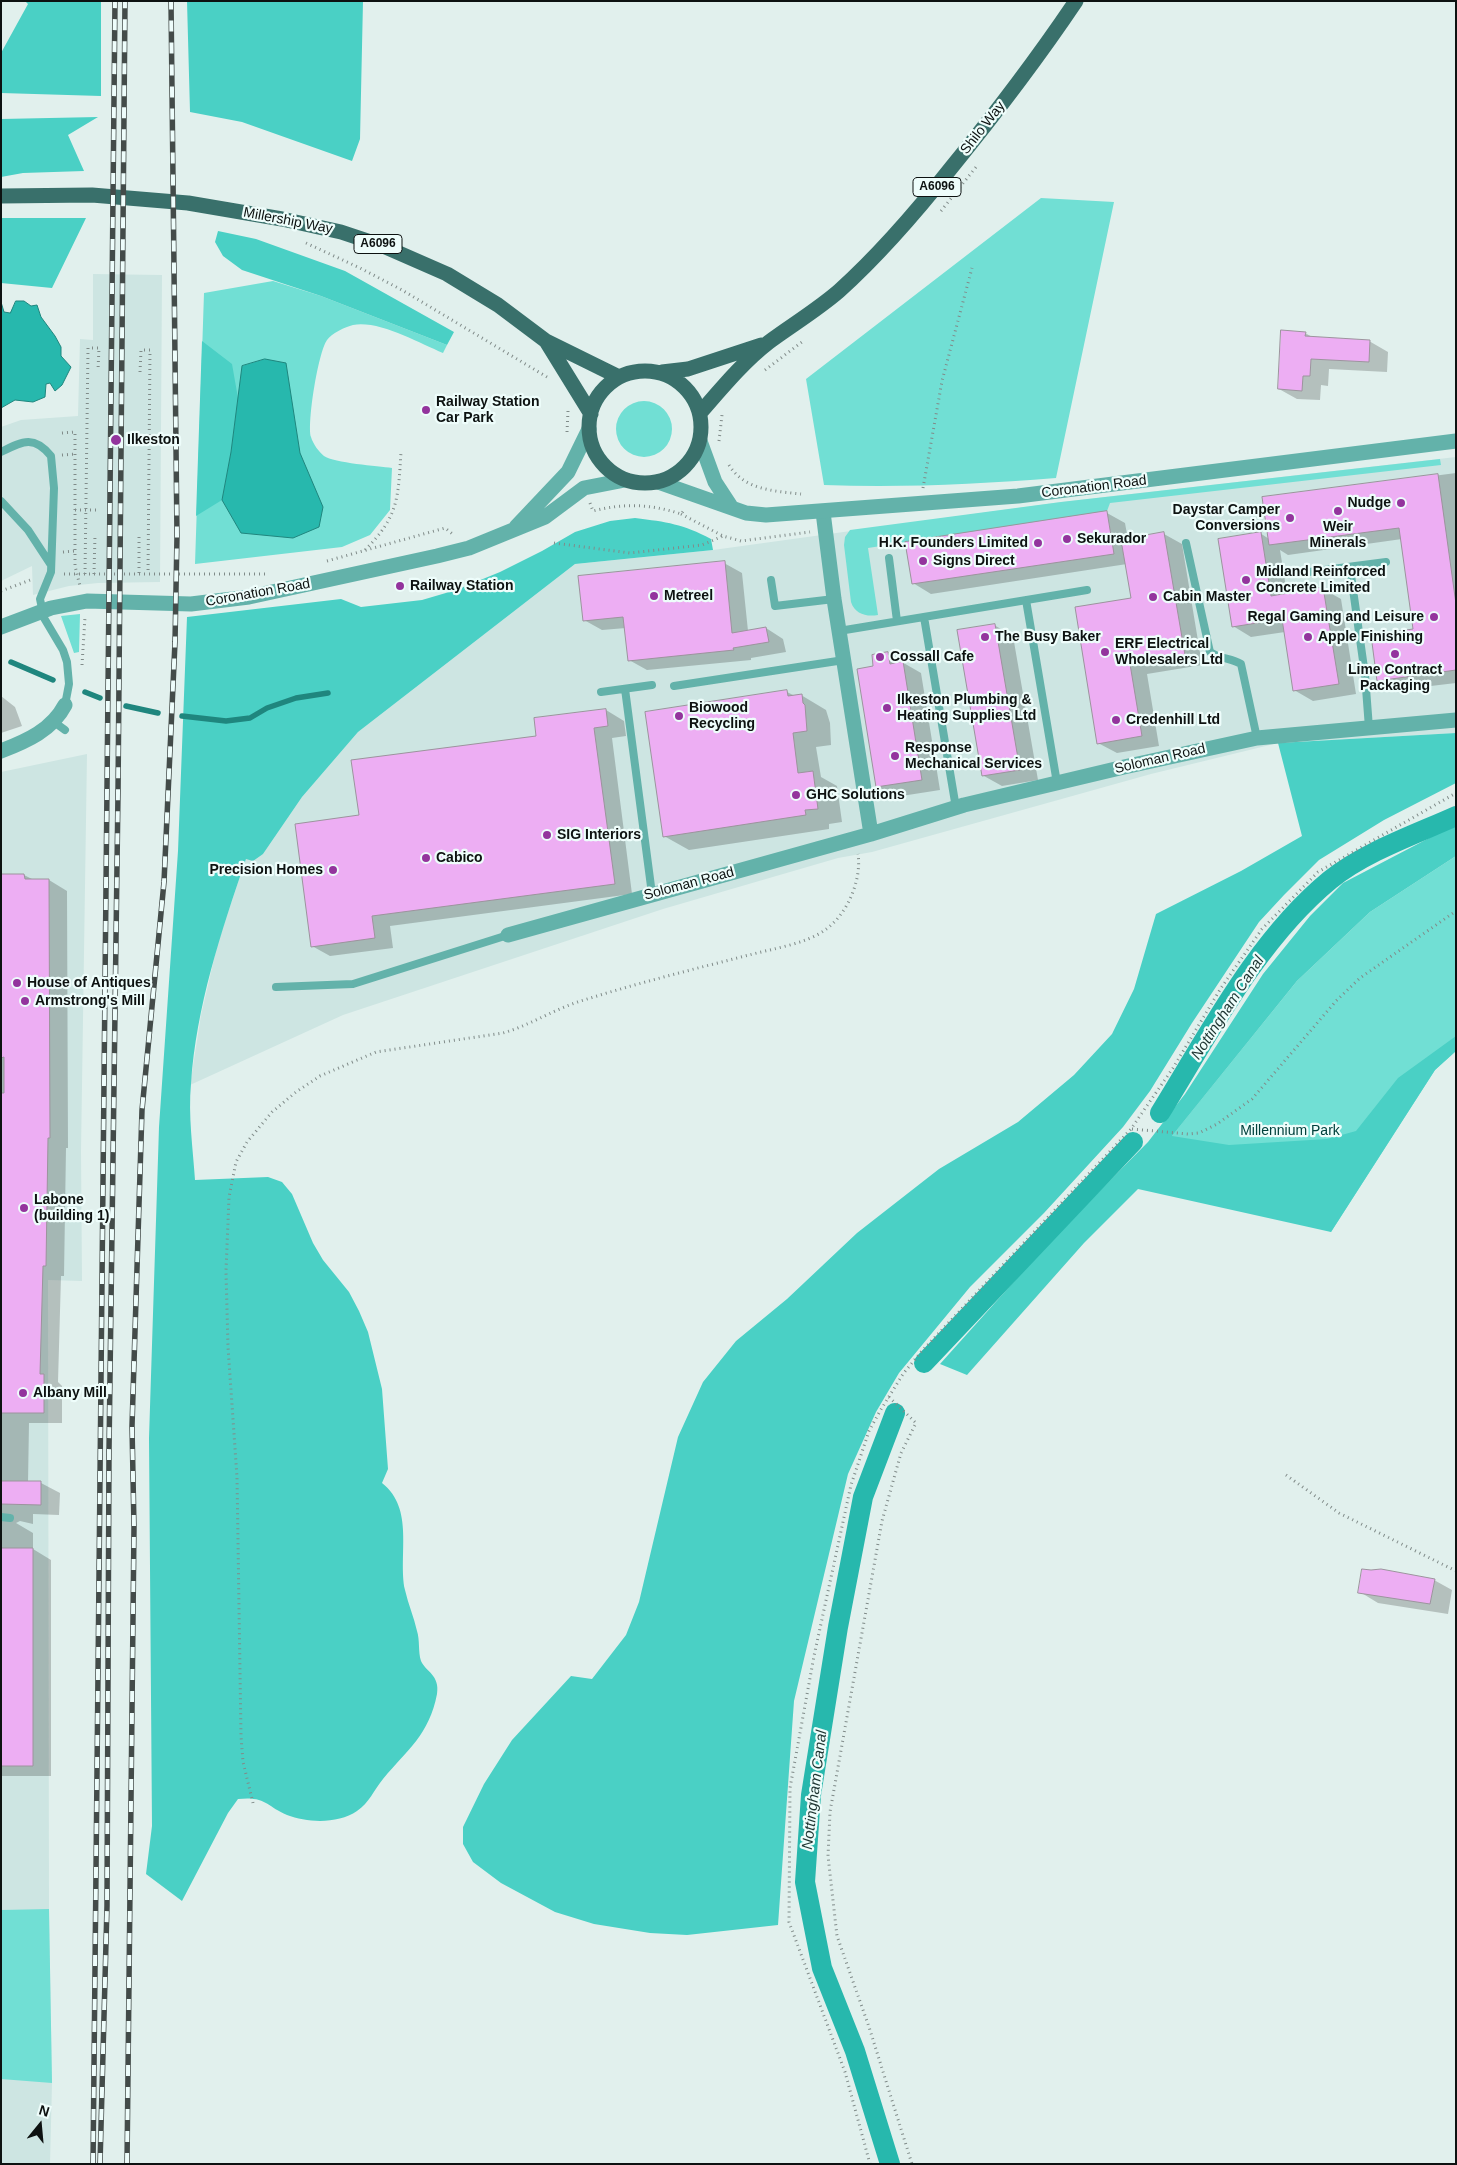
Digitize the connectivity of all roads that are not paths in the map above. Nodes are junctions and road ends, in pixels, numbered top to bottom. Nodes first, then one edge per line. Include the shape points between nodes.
1 (1076, 1) edge
2 (1, 196) edge
3 (546, 341) junction
4 (767, 343) junction
5 (662, 372) junction
6 (619, 377) junction
7 (700, 413) junction
8 (591, 414) junction
9 (589, 429) junction
10 (700, 441) junction
11 (1456, 441) edge
12 (1, 452) edge
13 (625, 480) junction
14 (658, 482) junction
15 (1, 501) edge
16 (732, 508) junction
17 (824, 512) junction
18 (511, 531) junction
19 (1186, 543) dead end
20 (889, 558) dead end
21 (1386, 562) dead end
22 (51, 565) junction
23 (1350, 568) junction
24 (1294, 574) dead end
25 (771, 580) dead end
26 (1087, 590) dead end
27 (834, 599) junction
28 (1026, 600) junction
29 (924, 617) junction
30 (897, 621) junction
31 (3, 626) edge
32 (839, 630) junction
33 (844, 660) junction
34 (652, 685) dead end
35 (674, 686) dead end
36 (625, 689) junction
37 (601, 692) dead end
38 (65, 705) joint
39 (1456, 720) edge
40 (1369, 728) junction
41 (1257, 738) junction
42 (1, 752) edge
43 (1056, 783) junction
44 (956, 808) junction
45 (871, 834) junction
46 (652, 894) junction
47 (508, 935) joint
48 (276, 987) dead end
49 (1, 1517) edge
50 (10, 1518) dead end

1 - 4 main road, Shilo Way / A6096 via 1002,105 924,202 839,291
2 - 3 main road, Millership Way / A6096 via 92,195 188,202 320,227 383,246 432,267 474,289
3 - 6 main road, Millership Way / A6096
3 - 8 main road, Millership Way / A6096
4 - 5 main road, Shilo Way / A6096 via 688,369
4 - 7 main road, Shilo Way / A6096
5 - 6 main road via 644,371
5 - 7 main road via 690,393
6 - 8 main road via 603,391
7 - 10 main road
8 - 9 main road
9 - 13 main road via 593,450 601,464
9 - 18 street, Coronation Road via 568,472
10 - 14 main road via 679,471
10 - 16 street via 715,482
11 - 17 street, Coronation Road via 1018,496
12 - 22 lane via 27,442 39,443 51,456 54,488
13 - 14 main road
13 - 18 street, Coronation Road via 584,488 545,518
14 - 16 street, Coronation Road
15 - 22 lane via 28,530
16 - 17 street, Coronation Road via 766,515
17 - 27 street
18 - 31 street, Coronation Road via 469,548 249,597 192,604 87,602 51,608
19 - 41 lane via 1210,652 1241,664
20 - 30 lane
21 - 23 lane
22 - 38 lane via 40,599 44,618 67,662 69,684
23 - 24 lane
23 - 40 lane
25 - 27 lane via 775,606
26 - 28 lane
27 - 32 street
28 - 29 lane
28 - 43 lane
29 - 30 lane
29 - 44 lane
30 - 32 lane
32 - 33 street
33 - 35 lane
33 - 45 street
34 - 36 lane
36 - 37 lane
36 - 46 lane
38 - 42 street via 59,726
39 - 40 street, Soloman Road
40 - 41 street, Soloman Road
41 - 43 street, Soloman Road
43 - 44 street, Soloman Road
44 - 45 street, Soloman Road
45 - 46 street, Soloman Road
46 - 47 street, Soloman Road
47 - 48 lane via 353,984
49 - 50 lane

